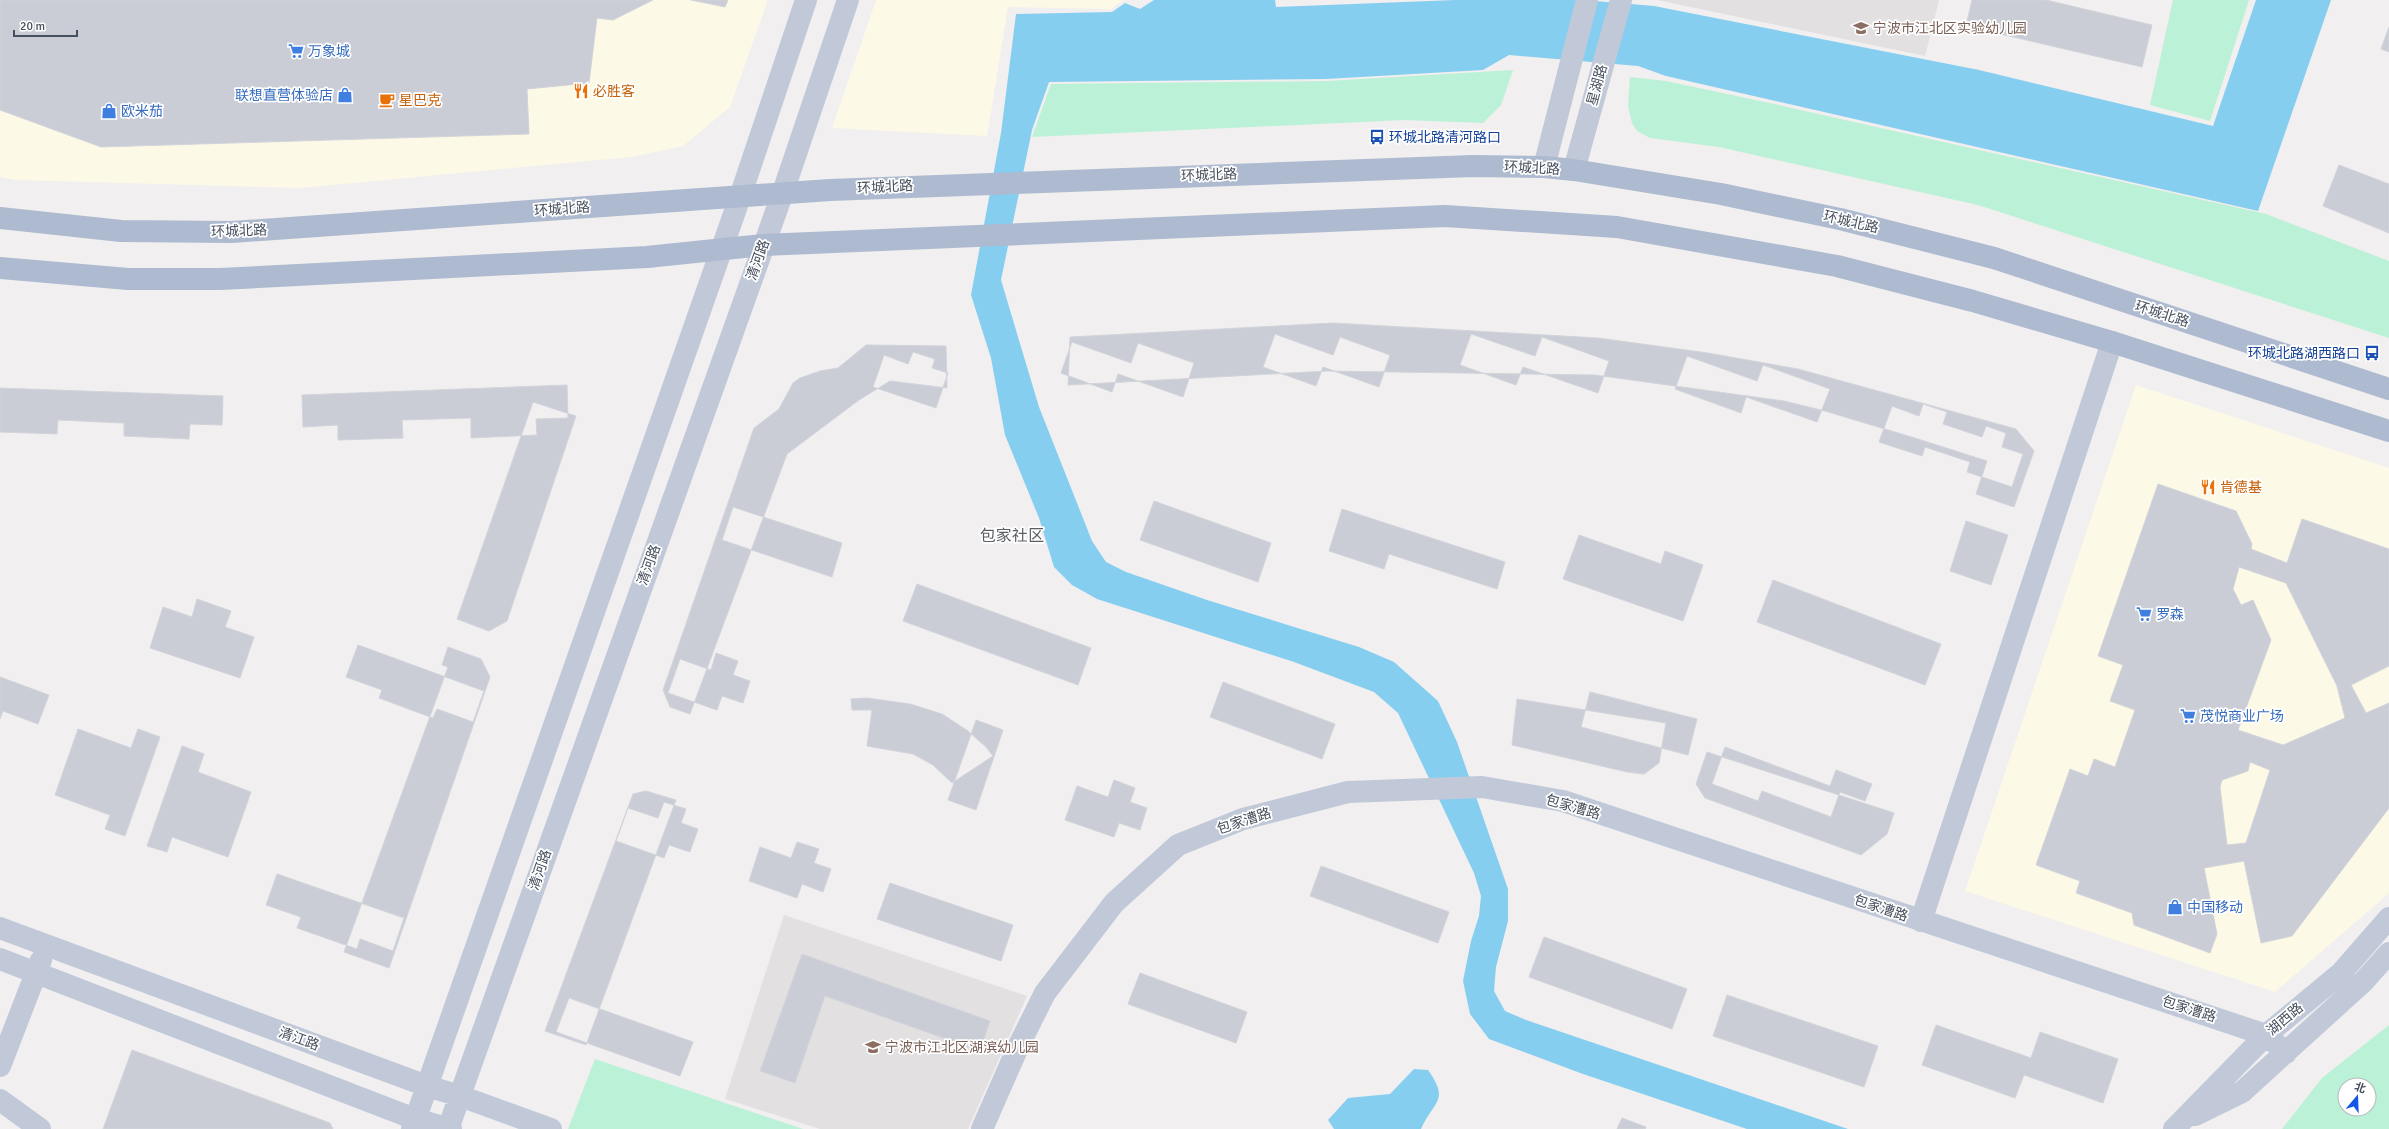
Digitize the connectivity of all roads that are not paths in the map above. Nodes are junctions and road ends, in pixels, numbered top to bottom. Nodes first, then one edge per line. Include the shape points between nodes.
1 (806, 0) edge
2 (848, 0) edge
3 (1587, 0) edge
4 (1621, 0) edge
5 (1544, 166) junction
6 (1574, 170) junction
7 (783, 192) junction
8 (740, 197) junction
9 (0, 218) edge
10 (763, 246) junction
11 (721, 248) junction
12 (0, 268) edge
13 (2112, 342) junction
14 (2389, 389) edge
15 (2389, 431) edge
16 (2389, 918) edge
17 (1921, 921) junction
18 (0, 928) edge
19 (48, 946) junction
20 (2389, 953) edge
21 (0, 959) edge
22 (35, 973) junction
23 (2266, 1035) junction
24 (2286, 1052) junction
25 (0, 1066) edge
26 (427, 1086) junction
27 (460, 1096) junction
28 (0, 1100) edge
29 (413, 1124) edge
30 (2178, 1125) edge
31 (40, 1129) edge
32 (449, 1129) edge
33 (551, 1129) edge
34 (982, 1129) edge

1 - 8 street
2 - 7 street, 清河路
3 - 5 street
4 - 6 street, 星湖路
5 - 6 main road, 环城北路
5 - 7 main road, 环城北路 via 1473,166
6 - 14 main road, 环城北路 via 1721,194 1840,219 1994,258
7 - 8 main road, 环城北路
7 - 10 street, 清河路
8 - 9 main road, 环城北路 via 232,232 121,231
8 - 11 street
10 - 11 main road
10 - 13 main road via 1445,216 1556,222 1617,227 1837,266 1973,301
10 - 27 street, 清河路
11 - 12 main road via 647,257 220,279 128,279
11 - 26 street
13 - 15 main road
13 - 17 street
16 - 23 street, 湖西路 via 2341,973
17 - 23 street, 包家漕路
17 - 34 street, 包家漕路 via 1563,801 1482,787 1348,792 1243,819 1178,845 1114,903 1045,994 1018,1045
18 - 19 street, 清江路
19 - 22 street
19 - 26 street, 清江路
20 - 24 street, 湖西路 via 2364,981
21 - 22 street
22 - 25 street
22 - 29 street
23 - 24 street, 包家漕路
23 - 30 street, 湖西路
24 - 30 street, 湖西路 via 2242,1092
26 - 27 street, 清江路
26 - 29 street
27 - 32 street, 清河路
27 - 33 street, 清江路
28 - 31 street
29 - 32 street

